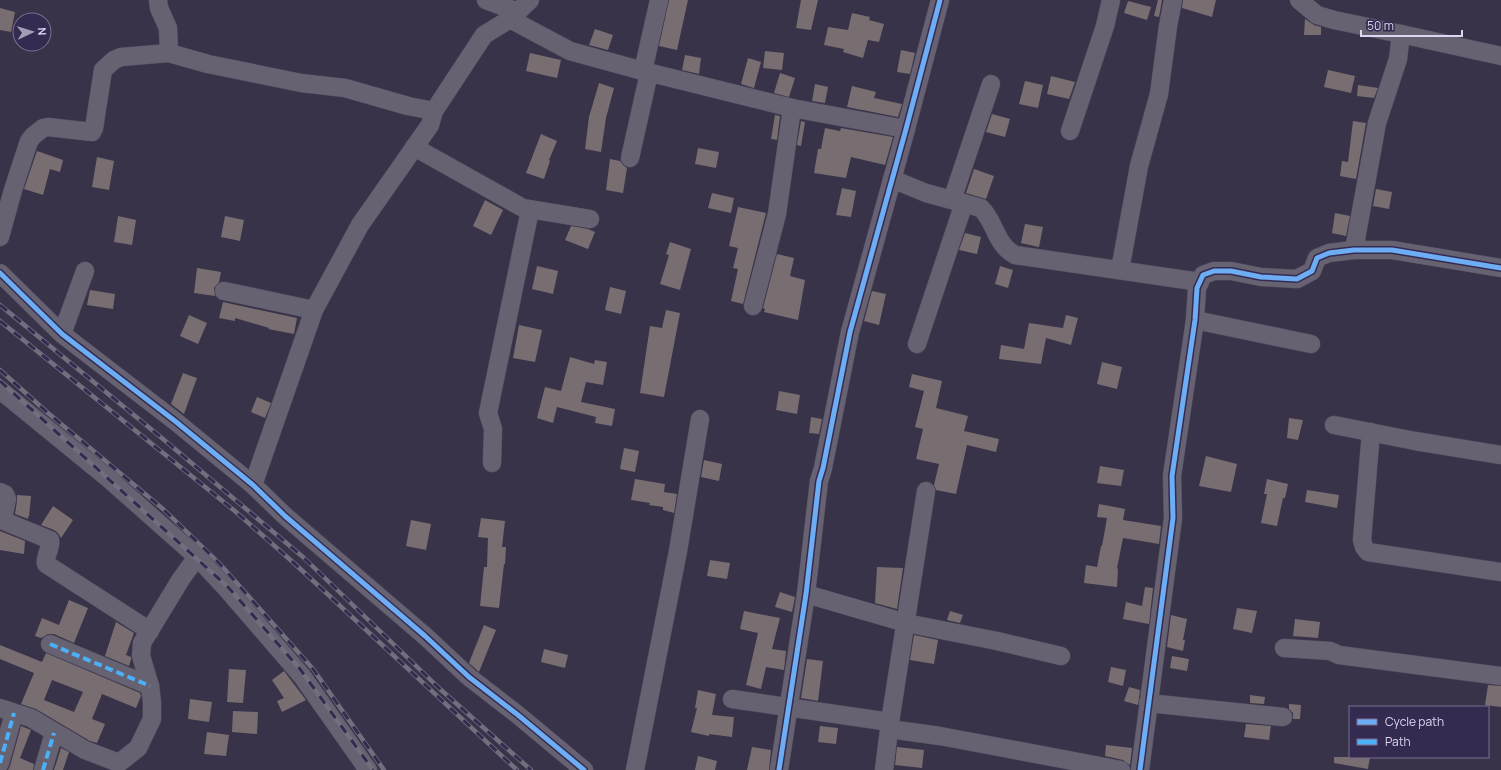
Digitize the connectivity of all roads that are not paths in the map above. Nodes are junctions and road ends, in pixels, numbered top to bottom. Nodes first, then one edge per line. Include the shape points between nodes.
1 (158, 0) edge
2 (486, 0) edge
3 (660, 0) edge
4 (940, 0) edge
5 (1111, 0) edge
6 (1173, 0) edge
7 (1299, 0) edge
8 (519, 11) edge
9 (1401, 34) junction
10 (169, 53) junction
11 (1501, 56) edge
12 (646, 72) junction
13 (991, 84) dead end
14 (792, 108) junction
15 (434, 112) junction
16 (906, 129) junction
17 (1070, 131) dead end
18 (414, 147) junction
19 (630, 158) dead end
20 (892, 179) junction
21 (958, 201) junction
22 (530, 210) junction
23 (590, 219) dead end
24 (0, 237) edge
25 (1354, 250) junction
26 (1501, 268) edge
27 (1120, 270) junction
28 (85, 271) dead end
29 (0, 273) edge
30 (1200, 282) junction
31 (224, 291) dead end
32 (753, 306) dead end
33 (314, 310) junction
34 (1195, 320) junction
35 (62, 334) junction
36 (917, 344) dead end
37 (1311, 344) dead end
38 (0, 390) edge
39 (700, 419) dead end
40 (1334, 425) dead end
41 (1371, 432) junction
42 (1501, 455) edge
43 (492, 463) dead end
44 (253, 485) junction
45 (926, 491) dead end
46 (0, 492) edge
47 (197, 557) junction
48 (1501, 572) edge
49 (806, 594) junction
50 (906, 623) junction
51 (150, 631) junction
52 (50, 644) dead end
53 (1284, 648) dead end
54 (1061, 656) dead end
55 (1501, 676) edge
56 (150, 686) junction
57 (732, 699) dead end
58 (1148, 703) junction
59 (787, 707) junction
60 (7, 711) edge
61 (1283, 717) dead end
62 (890, 726) junction
63 (54, 733) junction
64 (0, 763) edge
65 (120, 767) edge
66 (43, 770) edge
67 (368, 770) edge
68 (584, 770) edge
69 (635, 770) edge
70 (778, 770) edge
71 (884, 770) edge
72 (1121, 770) edge
73 (1140, 770) edge

1 - 10 street via 168,28
2 - 8 street
3 - 12 street
4 - 16 street
5 - 17 street via 1105,26
6 - 27 street via 1159,94 1139,166
7 - 9 street via 1318,14 1334,20
8 - 12 street via 570,51
8 - 15 street via 484,34
9 - 11 street
9 - 25 street via 1398,59 1377,123
10 - 15 street via 208,64 301,83 345,88
10 - 24 street via 121,57 103,70 92,132 48,127 33,136 13,190
12 - 14 street
12 - 19 street
13 - 21 street
14 - 16 street
14 - 32 street via 777,214
15 - 18 street via 430,125
16 - 20 street
18 - 22 street
18 - 33 street via 360,225
20 - 21 street via 926,193
20 - 49 street via 850,332 819,480
21 - 27 street via 976,206 985,213 1001,244 1015,255
21 - 36 street
22 - 23 street
22 - 43 street via 488,413 493,429
25 - 26 street via 1392,250
25 - 30 street via 1329,253 1318,258 1312,271 1296,279 1214,270 1203,275
27 - 30 street
28 - 35 street
29 - 35 street
30 - 34 street via 1197,288
31 - 33 street
33 - 44 street
34 - 37 street
34 - 58 street via 1172,476 1173,518
35 - 44 street
38 - 47 street via 109,479
39 - 69 street via 678,552
40 - 41 street
41 - 42 street
41 - 48 street via 1362,540 1368,552
44 - 68 street via 469,677
45 - 50 street
46 - 51 street via 5,494 7,499 4,521 50,540 46,564
47 - 51 street
47 - 67 street via 302,676
49 - 50 street
49 - 59 street
50 - 54 street
50 - 62 street
51 - 56 street via 142,643 141,656
52 - 56 street
53 - 55 street via 1330,651 1339,655
56 - 65 street via 152,720 138,748
57 - 59 street
58 - 61 street
58 - 73 street
59 - 62 street
59 - 70 street
60 - 63 street via 31,718
60 - 64 street
62 - 71 street
62 - 72 street
63 - 65 street
63 - 66 street

